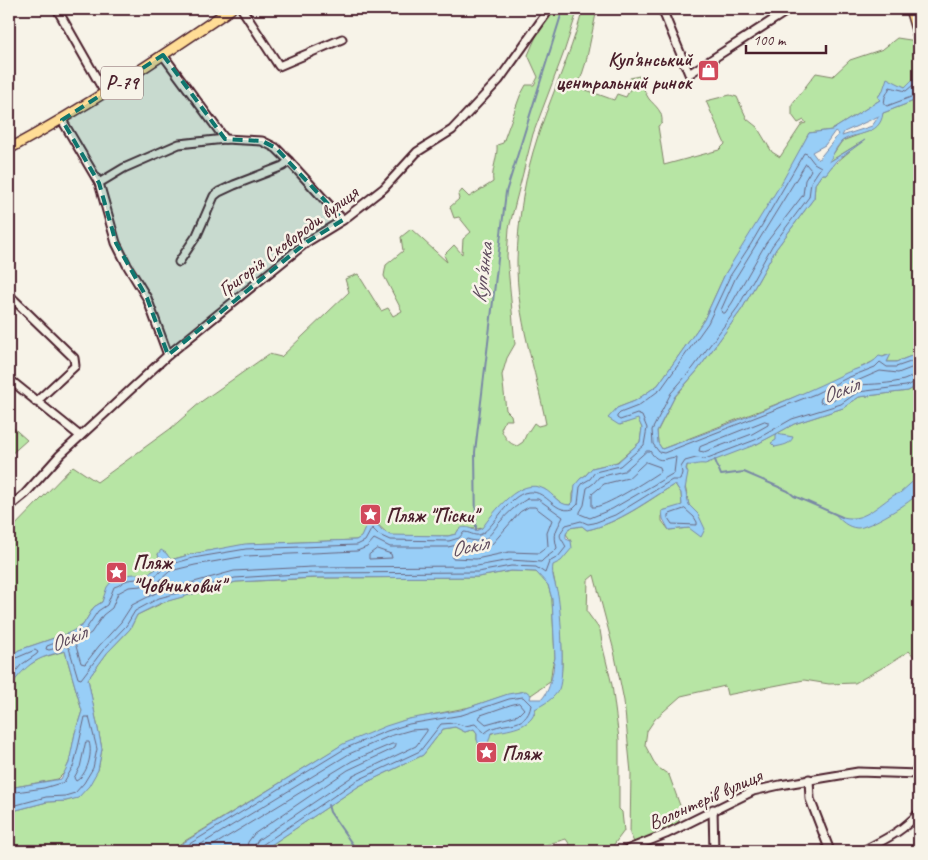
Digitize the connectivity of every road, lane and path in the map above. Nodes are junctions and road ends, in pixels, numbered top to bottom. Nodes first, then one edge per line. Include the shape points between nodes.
1 (57, 9) edge
2 (231, 9) edge
3 (242, 9) edge
4 (548, 9) edge
5 (662, 9) edge
6 (790, 9) edge
7 (910, 9) edge
8 (342, 39) dead end
9 (919, 39) edge
10 (163, 55) junction
11 (105, 93) junction
12 (62, 120) junction
13 (224, 140) junction
14 (9, 150) edge
15 (289, 161) junction
16 (99, 183) junction
17 (343, 220) junction
18 (179, 262) dead end
19 (9, 295) edge
20 (168, 355) junction
21 (9, 379) edge
22 (36, 402) junction
23 (80, 436) junction
24 (9, 506) edge
25 (919, 774) edge
26 (809, 779) junction
27 (713, 810) junction
28 (919, 812) edge
29 (624, 851) edge
30 (714, 851) edge
31 (830, 851) edge
32 (863, 851) edge

1 - 11 street
2 - 10 main road, Р-79
3 - 8 street via 279,66
4 - 17 street, Григорія Сковороди вулиця via 499,80 452,130 417,152 384,188
5 - 6 street via 689,74
7 - 9 main road
10 - 11 main road, Р-79
10 - 13 street
11 - 12 main road, Р-79
12 - 14 main road, Р-79
12 - 16 street
13 - 15 street via 262,141 276,148
13 - 16 street via 179,144 124,168
15 - 17 street
15 - 18 street via 214,196 197,235
16 - 20 street via 116,243 147,298
17 - 20 street, Григорія Сковороди вулиця via 307,242
19 - 22 street via 74,358 75,366
20 - 23 street, Григорія Сковороди вулиця
21 - 22 street
22 - 23 street
23 - 24 street, Григорія Сковороди вулиця via 25,494
25 - 26 street, Волонтерів вулиця via 858,772
26 - 27 street, Волонтерів вулиця via 753,791
26 - 31 street via 810,799
27 - 29 street, Волонтерів вулиця
27 - 30 street
28 - 32 street via 894,836

